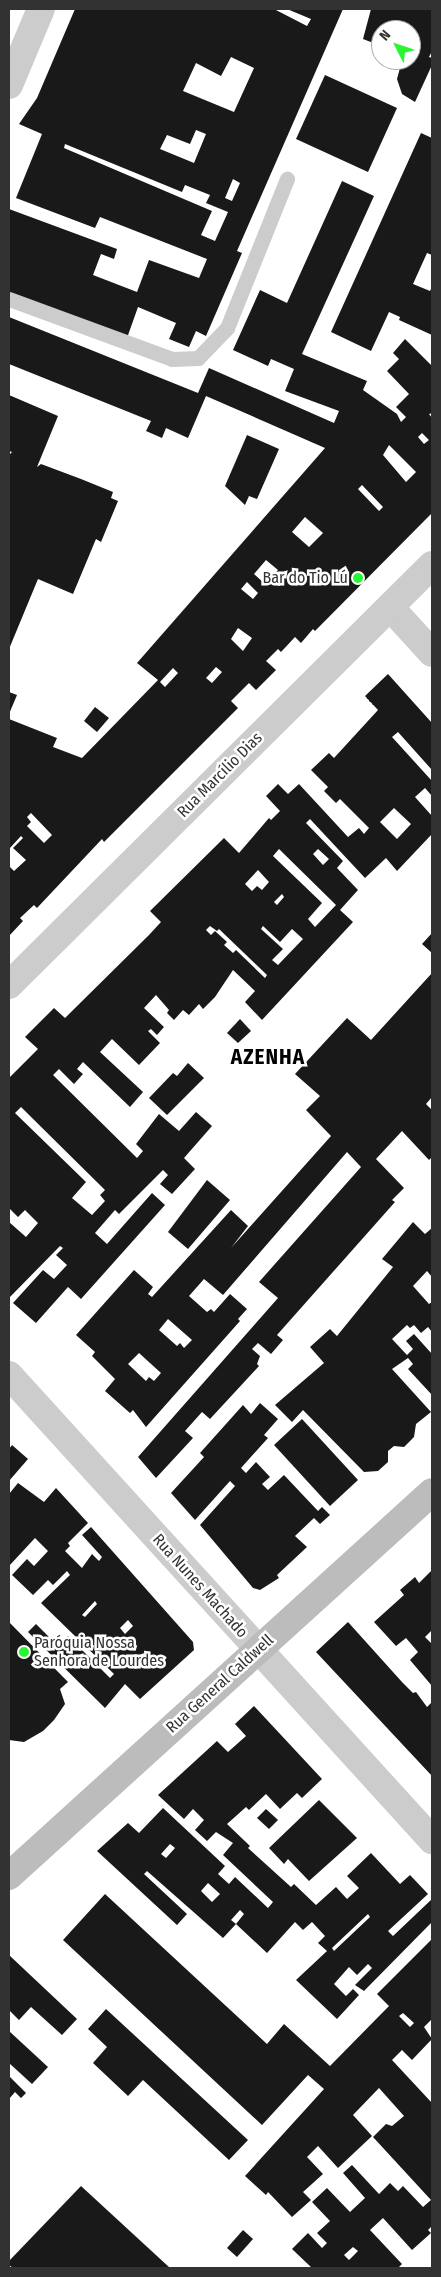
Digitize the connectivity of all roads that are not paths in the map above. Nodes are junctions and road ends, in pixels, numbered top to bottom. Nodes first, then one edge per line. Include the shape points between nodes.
1 (41, 9) edge
2 (9, 84) edge
3 (287, 179) dead end
4 (9, 299) edge
5 (432, 565) edge
6 (390, 607) junction
7 (432, 653) edge
8 (9, 985) edge
9 (9, 1375) edge
10 (432, 1492) edge
11 (258, 1649) junction
12 (432, 1840) edge
13 (9, 1876) edge

1 - 2 street
3 - 4 lane via 227,328 198,358 172,359
5 - 6 street, Rua Marcílio Dias
6 - 7 street
6 - 8 street, Rua Marcílio Dias
9 - 11 street, Rua Nunes Machado
10 - 11 street, Rua General Caldwell
11 - 12 street, Rua Nunes Machado
11 - 13 street, Rua General Caldwell

